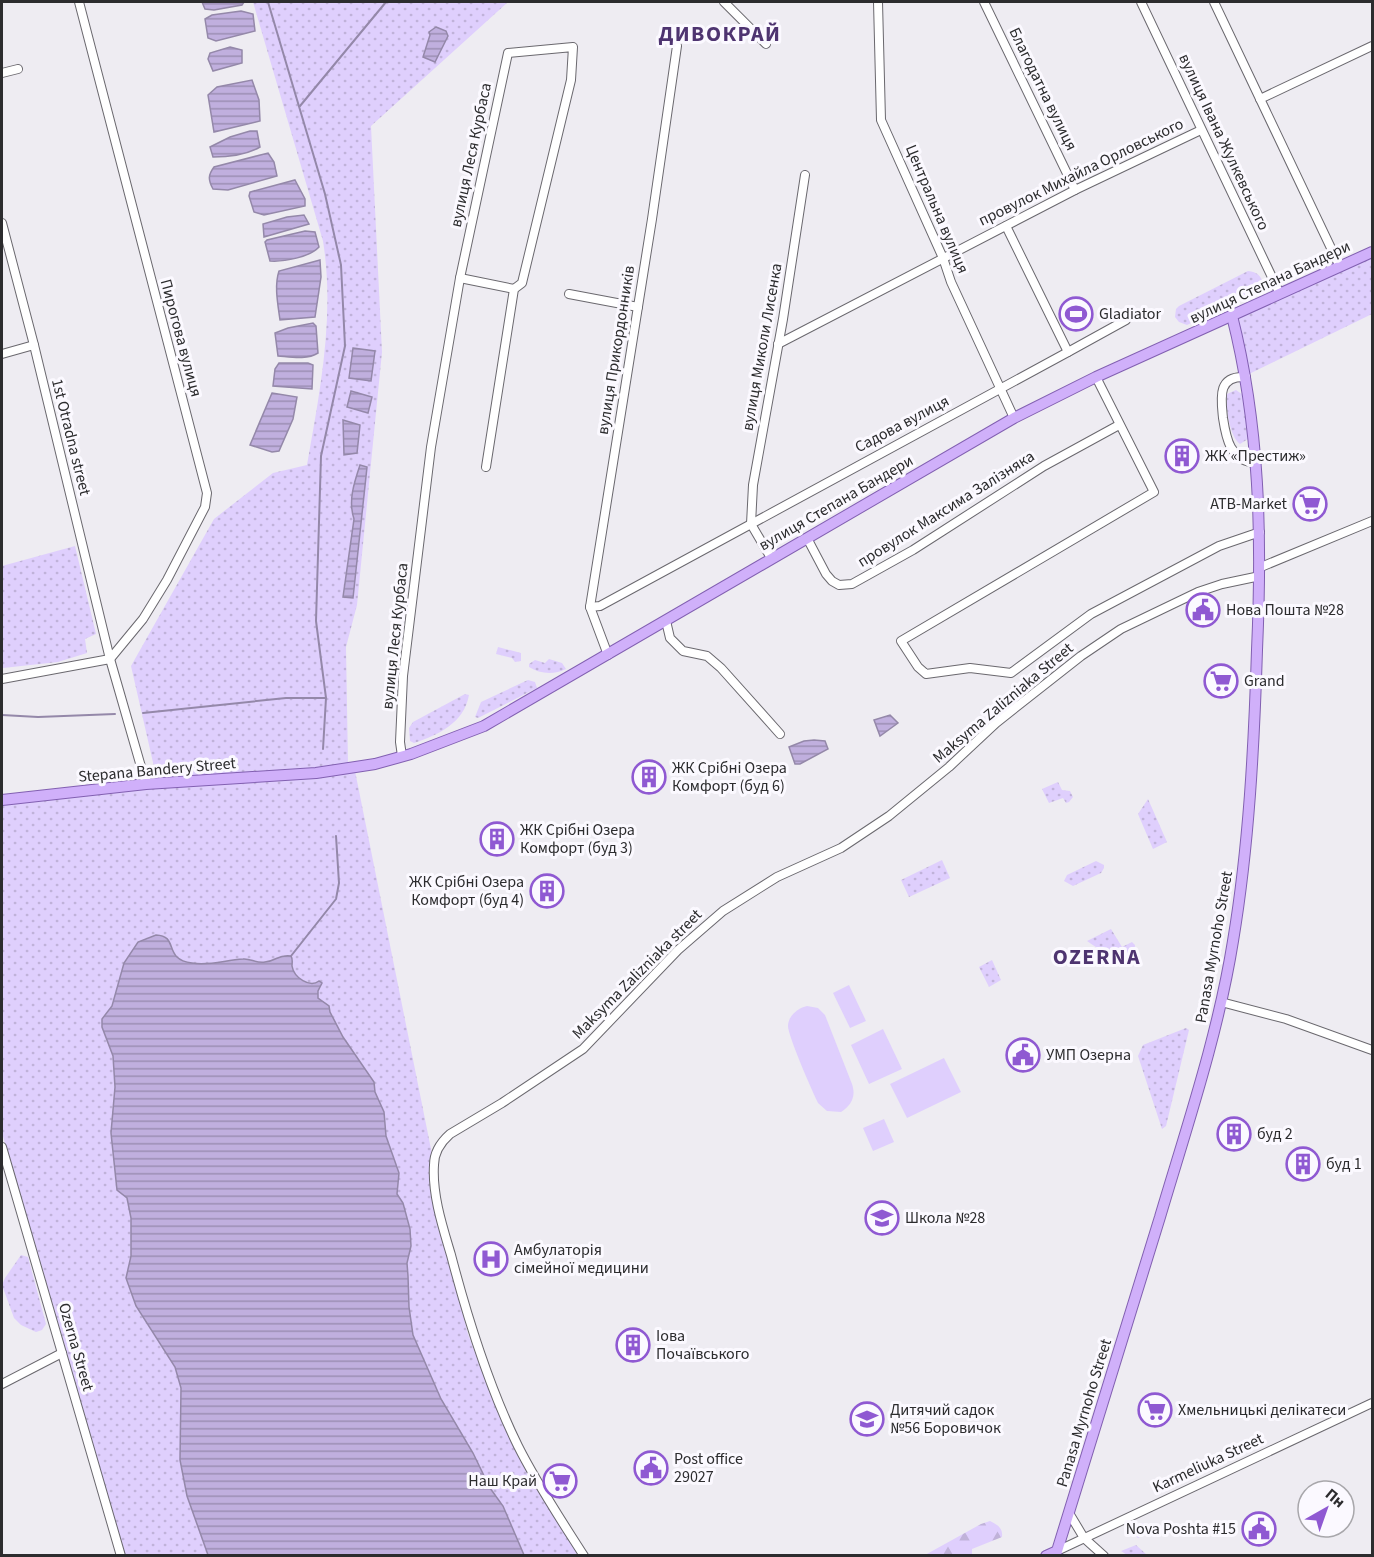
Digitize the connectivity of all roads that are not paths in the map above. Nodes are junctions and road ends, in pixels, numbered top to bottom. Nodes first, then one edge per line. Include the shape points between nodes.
1 (79, 2) edge
2 (724, 2) edge
3 (878, 2) edge
4 (984, 2) edge
5 (1141, 2) edge
6 (1214, 2) edge
7 (766, 44) dead end
8 (676, 46) dead end
9 (1372, 46) edge
10 (18, 69) dead end
11 (2, 73) edge
12 (1260, 99) junction
13 (1201, 130) junction
14 (805, 175) dead end
15 (1075, 190) junction
16 (2, 222) edge
17 (1006, 226) junction
18 (1372, 252) edge
19 (943, 258) junction
20 (1340, 267) junction
21 (460, 278) junction
22 (514, 288) junction
23 (569, 294) dead end
24 (1280, 294) junction
25 (638, 307) junction
26 (1232, 316) junction
27 (1126, 320) dead end
28 (778, 344) junction
29 (34, 345) junction
30 (1068, 352) junction
31 (2, 354) edge
32 (1096, 377) junction
33 (1246, 377) junction
34 (1001, 389) junction
35 (1014, 418) junction
36 (1119, 425) junction
37 (1256, 463) junction
38 (486, 466) dead end
39 (1372, 521) edge
40 (751, 524) junction
41 (1260, 532) junction
42 (807, 537) junction
43 (771, 558) junction
44 (1260, 572) junction
45 (590, 607) junction
46 (666, 621) junction
47 (608, 655) junction
48 (110, 659) junction
49 (2, 679) edge
50 (780, 734) dead end
51 (402, 756) junction
52 (146, 784) junction
53 (2, 800) edge
54 (1221, 1002) junction
55 (1372, 1050) edge
56 (2, 1147) edge
57 (62, 1353) junction
58 (2, 1384) edge
59 (1372, 1403) edge
60 (1069, 1513) junction
61 (1084, 1538) junction
62 (1052, 1553) edge
63 (121, 1556) edge
64 (584, 1556) edge
65 (1104, 1556) edge

1 - 48 street, Пирогова вулиця via 207,494 205,507 167,580 144,619
2 - 7 street
3 - 19 street, Центральна вулиця via 882,120
4 - 15 street, Благодатна вулиця
5 - 13 street, вулиця Івана Жулкевського
6 - 12 street
8 - 25 street, вулиця Прикордонників
9 - 12 street
10 - 11 street
12 - 20 street
13 - 15 street, провулок Михайла Орловського
13 - 24 street, вулиця Івана Жулкевського
14 - 28 street, вулиця Миколи Лисенка
15 - 17 street, провулок Михайла Орловського
16 - 29 street, 1st Otradna street
17 - 19 street, провулок Михайла Орловського
17 - 30 street
18 - 20 main road, вулиця Степана Бандери
19 - 28 street, провулок Михайла Орловського
19 - 34 street, Центральна вулиця
20 - 24 main road, вулиця Степана Бандери
21 - 22 street
21 - 22 street, вулиця Леся Курбаса via 508,53 573,47 571,80 522,283
21 - 51 street, вулиця Леся Курбаса via 431,447 405,664
22 - 38 street, вулиця Леся Курбаса
23 - 25 street
24 - 26 main road, вулиця Степана Бандери
25 - 45 street, вулиця Прикордонників
26 - 32 main road, вулиця Степана Бандери
26 - 33 main road, Panasa Myrnoho Street
27 - 30 street, Садова вулиця
28 - 40 street, вулиця Миколи Лисенка via 753,485
29 - 31 street
29 - 48 street, 1st Otradna street
30 - 34 street, Садова вулиця
32 - 35 main road, вулиця Степана Бандери
32 - 36 street
33 - 37 main road, Panasa Myrnoho Street
33 - 37 street via 1228,381 1221,390 1221,398 1227,441 1236,453
34 - 35 street, Центральна вулиця
34 - 40 street, Садова вулиця
35 - 42 main road, вулиця Степана Бандери
36 - 41 street via 1154,492 901,641 926,674 970,668 1011,673 1091,614 1210,551
36 - 42 street, провулок Максима Залізняка via 1044,466 852,584 832,581
37 - 41 main road, Panasa Myrnoho Street
39 - 44 street, Maksyma Zalizniaka Street
40 - 43 street
40 - 45 street, Садова вулиця via 600,606
41 - 44 main road, Panasa Myrnoho Street
42 - 43 main road, вулиця Степана Бандери
43 - 46 main road, вулиця Степана Бандери
44 - 54 main road, Panasa Myrnoho Street via 1247,830
44 - 64 street, Maksyma Zalizniaka Street via 1198,592 1121,629 1081,656 889,816 841,848 777,878 723,911 678,950 583,1049 444,1140 434,1165 436,1191 472,1332 518,1445
45 - 47 street, вулиця Прикордонників
46 - 47 main road, вулиця Степана Бандери
46 - 50 street via 670,638 683,651 707,656
47 - 51 main road, вулиця Степана Бандери via 484,726
48 - 49 street
48 - 52 street, 1st Otradna street
51 - 52 main road, Stepana Bandery Street via 316,773
52 - 53 main road, Stepana Bandery Street
54 - 55 street via 1286,1019
54 - 60 main road, Panasa Myrnoho Street via 1194,1106
56 - 57 street, Ozerna Street
57 - 58 street
57 - 63 street, Ozerna Street
59 - 61 street, Karmeliuka Street
60 - 61 street
60 - 62 main road, Panasa Myrnoho Street
61 - 62 street, Karmeliuka Street
61 - 65 street

